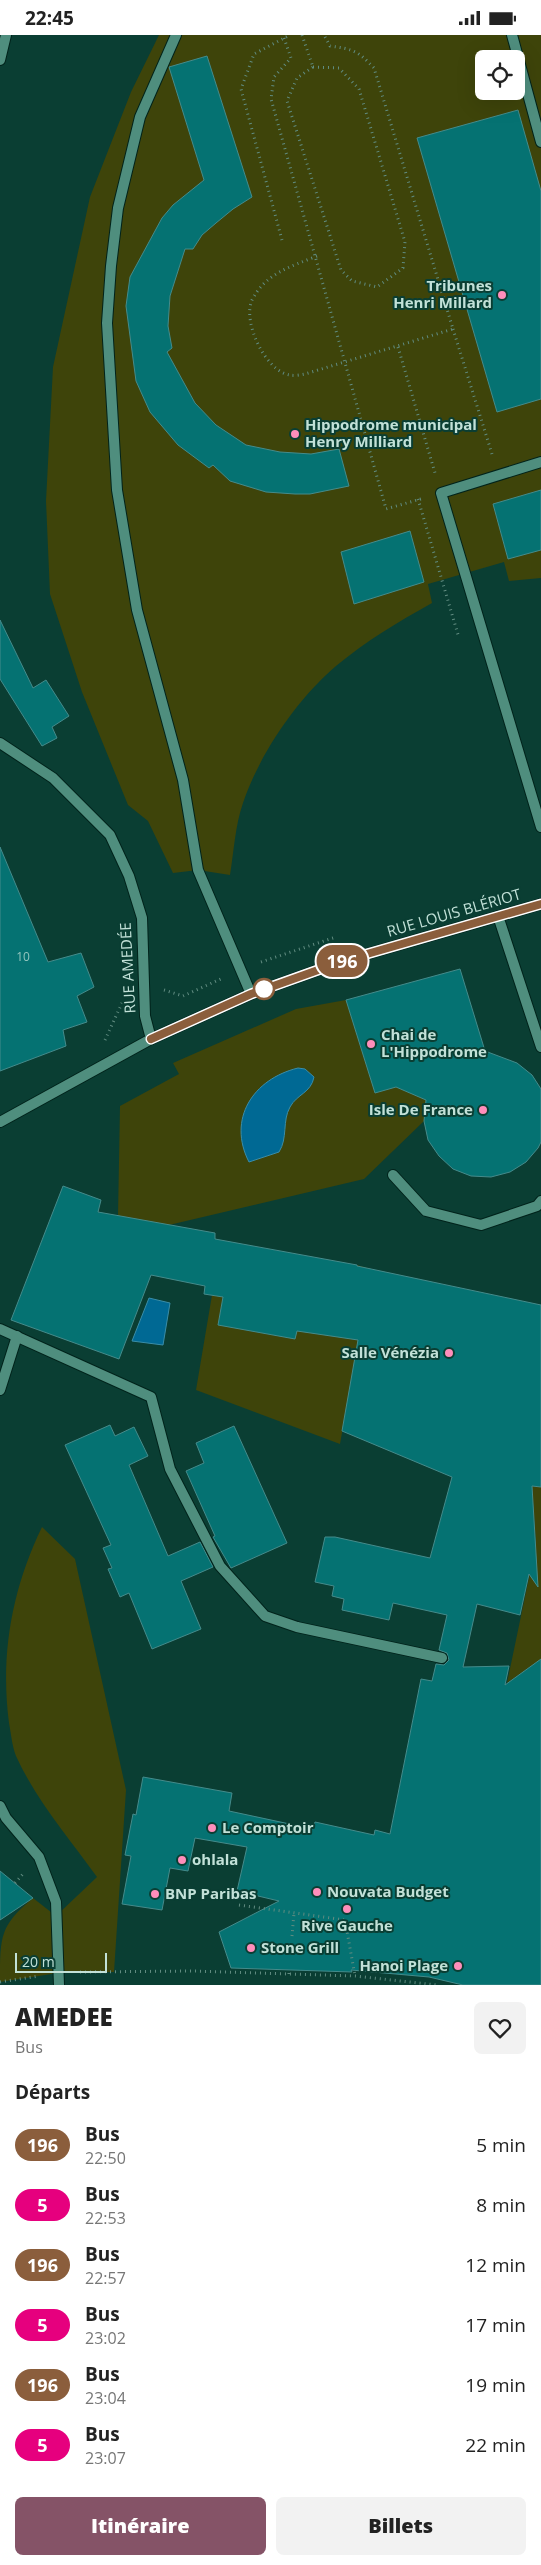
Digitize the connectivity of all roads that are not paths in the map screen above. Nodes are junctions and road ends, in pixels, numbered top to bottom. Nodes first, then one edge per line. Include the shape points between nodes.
1 (6, 35) edge
2 (176, 35) edge
3 (512, 35) edge
4 (0, 60) edge
5 (541, 142) edge
6 (541, 462) edge
7 (0, 743) edge
8 (541, 827) edge
9 (541, 904) edge
10 (498, 916) junction
11 (251, 994) junction
12 (530, 1016) junction
13 (541, 1019) edge
14 (151, 1039) junction
15 (541, 1047) edge
16 (0, 1122) edge
17 (393, 1175) dead end
18 (541, 1201) edge
19 (0, 1329) edge
20 (17, 1335) junction
21 (0, 1390) edge
22 (442, 1658) dead end
23 (0, 1806) edge
24 (58, 1985) edge

1 - 4 street
2 - 11 street via 140,117 118,209 110,266 108,323 117,490 137,610 183,780 198,870
3 - 5 street
6 - 8 street via 441,493
7 - 14 street, RUE AMEDÉE via 53,778 110,835 129,876 142,917 145,1016
9 - 10 street, RUE LOUIS BLÉRIOT
10 - 11 street, RUE LOUIS BLÉRIOT via 346,960
10 - 12 street
11 - 14 street, RUE LOUIS BLÉRIOT
12 - 13 street
12 - 15 street
14 - 16 street, RUE LOUIS BLÉRIOT
17 - 18 street via 426,1211 481,1225 537,1206
19 - 20 street
20 - 21 street
20 - 22 street via 151,1397 170,1469 220,1566 265,1615 297,1627
23 - 24 street via 6,1818 39,1857 56,1902

